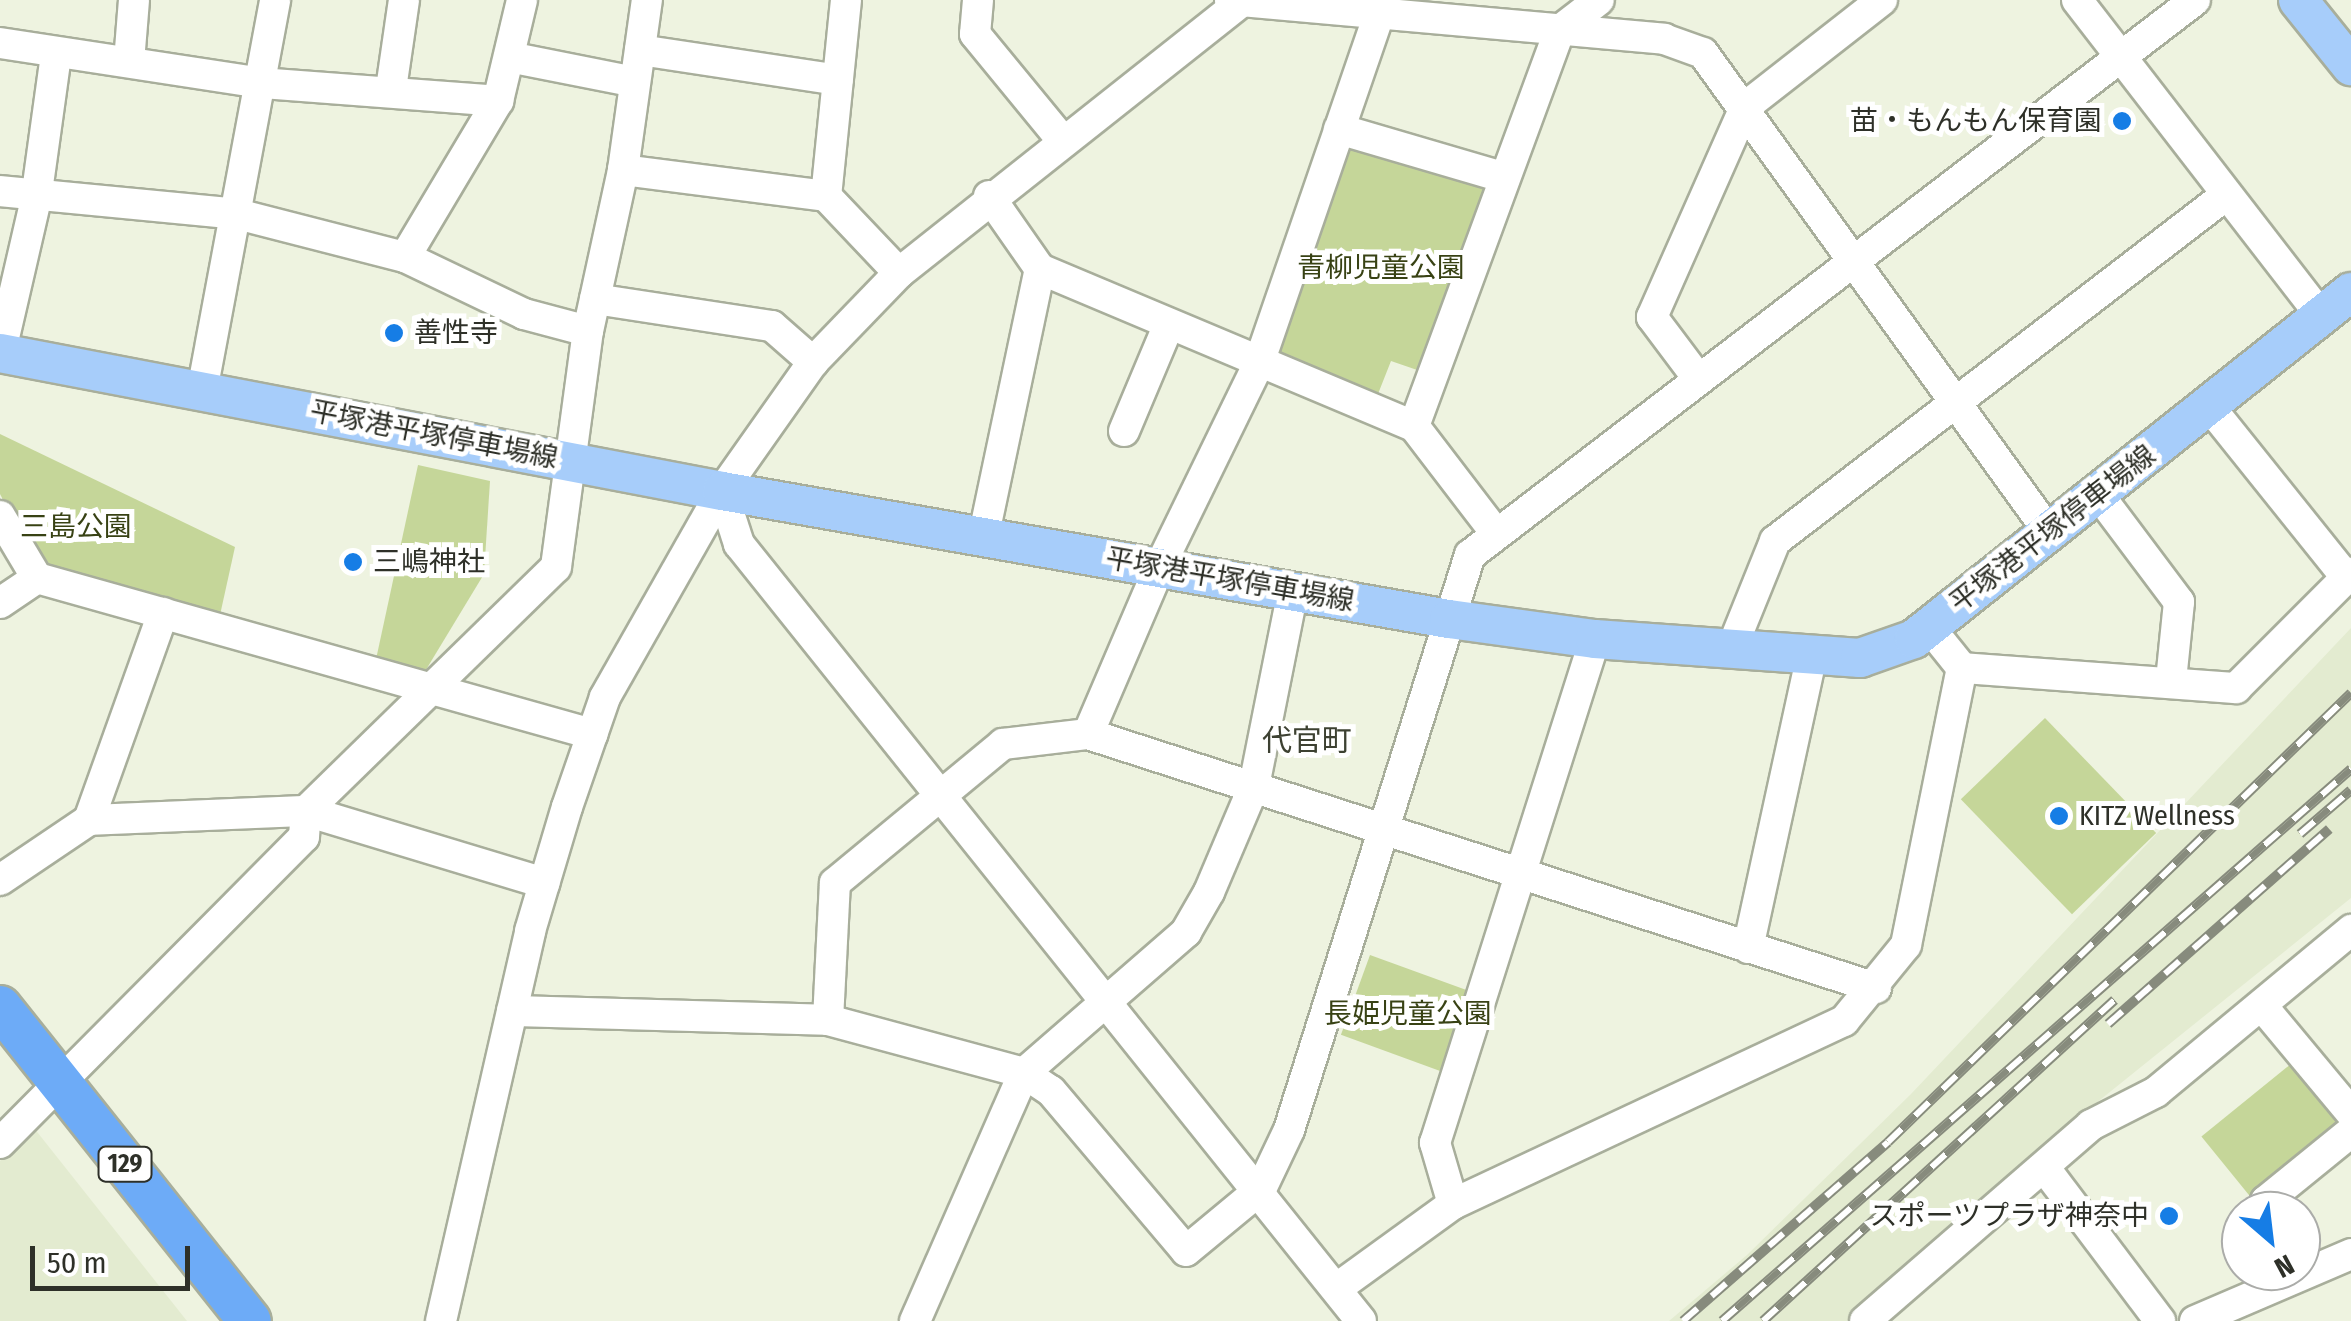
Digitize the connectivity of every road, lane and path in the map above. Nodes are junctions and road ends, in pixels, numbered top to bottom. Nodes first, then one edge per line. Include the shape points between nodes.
1 (134, 0) edge
2 (275, 0) edge
3 (404, 0) edge
4 (522, 0) edge
5 (647, 0) edge
6 (846, 0) edge
7 (978, 0) edge
8 (1599, 0) edge
9 (1882, 0) edge
10 (2077, 0) edge
11 (2195, 0) edge
12 (2298, 0) edge
13 (2331, 0) edge
14 (1239, 1) edge
15 (1378, 16) junction
16 (2351, 25) edge
17 (1560, 30) junction
18 (0, 43) edge
19 (640, 50) junction
20 (56, 55) junction
21 (508, 57) junction
22 (2123, 57) junction
23 (129, 62) junction
24 (2351, 66) edge
25 (838, 80) junction
26 (636, 82) junction
27 (261, 83) junction
28 (391, 89) junction
29 (498, 101) junction
30 (1745, 107) junction
31 (1340, 129) junction
32 (1062, 140) junction
33 (623, 170) junction
34 (1502, 177) junction
35 (0, 191) edge
36 (2226, 195) junction
37 (826, 196) junction
38 (990, 196) junction
39 (36, 199) junction
40 (237, 214) junction
41 (406, 257) junction
42 (1853, 258) junction
43 (1040, 269) junction
44 (899, 272) junction
45 (595, 299) junction
46 (2340, 310) edge
47 (1168, 324) junction
48 (588, 331) junction
49 (0, 354) edge
50 (814, 362) junction
51 (1259, 363) junction
52 (1697, 378) junction
53 (202, 391) junction
54 (1956, 400) junction
55 (2209, 406) junction
56 (1414, 426) junction
57 (1124, 431) dead end
58 (573, 461) junction
59 (722, 491) junction
60 (2098, 494) junction
61 (0, 516) edge
62 (1495, 532) junction
63 (2049, 532) junction
64 (984, 534) junction
65 (1159, 568) junction
66 (2349, 576) edge
67 (37, 578) junction
68 (1292, 591) junction
69 (0, 603) edge
70 (163, 613) junction
71 (1449, 620) junction
72 (1929, 627) junction
73 (1594, 639) junction
74 (1730, 650) junction
75 (1811, 658) junction
76 (1962, 668) junction
77 (2171, 682) junction
78 (432, 689) junction
79 (592, 734) junction
80 (1088, 734) junction
81 (1254, 786) junction
82 (942, 797) junction
83 (306, 811) junction
84 (89, 820) junction
85 (1386, 831) junction
86 (1519, 869) junction
87 (0, 880) edge
88 (544, 883) junction
89 (2351, 930) edge
90 (1748, 948) junction
91 (1876, 988) junction
92 (1108, 1001) junction
93 (2262, 1006) junction
94 (0, 1007) edge
95 (512, 1011) junction
96 (828, 1020) junction
97 (0, 1040) edge
98 (1024, 1073) junction
99 (52, 1090) junction
100 (2351, 1113) edge
101 (2351, 1132) edge
102 (0, 1142) edge
103 (2044, 1167) junction
104 (1260, 1189) junction
105 (2279, 1191) edge
106 (1453, 1204) junction
107 (2351, 1254) edge
108 (2321, 1265) edge
109 (1337, 1288) junction
110 (2269, 1291) edge
111 (2237, 1313) edge
112 (223, 1321) edge
113 (250, 1321) edge
114 (441, 1321) edge
115 (915, 1321) edge
116 (1362, 1321) edge
117 (1865, 1321) edge
118 (2160, 1321) edge
119 (2195, 1321) edge

1 - 23 street
2 - 27 street
3 - 28 street
4 - 21 street
5 - 19 street
6 - 25 street
7 - 32 street via 975,34
8 - 17 street
9 - 30 street
10 - 22 street
11 - 22 street
12 - 24 main road
13 - 16 main road
14 - 15 street
14 - 32 street
15 - 17 street
15 - 31 street
17 - 30 street via 1684,44 1702,53
17 - 34 street
18 - 20 street
19 - 25 street
19 - 26 street
20 - 23 street
20 - 39 street
21 - 26 street
21 - 29 street
22 - 36 street
22 - 42 street
23 - 27 street
25 - 37 street
26 - 33 street
27 - 28 street
27 - 40 street
28 - 29 street
29 - 41 street
30 - 42 street
30 - 52 street via 1652,317
31 - 34 street
31 - 51 street
32 - 38 street
33 - 37 street
33 - 45 street
34 - 56 street
35 - 39 street
36 - 46 street
36 - 54 street
37 - 44 street
38 - 43 street
38 - 44 street
39 - 40 street
39 - 49 street
40 - 41 street
40 - 53 street
41 - 48 street via 524,314
42 - 52 street
42 - 54 street
43 - 47 street
43 - 64 street
44 - 50 street
45 - 48 street
45 - 50 street via 772,326
46 - 55 main road, 平塚港平塚停車場線
47 - 51 street
47 - 57 street
48 - 58 street
49 - 53 main road, 平塚港平塚停車場線
50 - 59 street
51 - 56 street
51 - 65 street
52 - 62 street
53 - 58 main road, 平塚港平塚停車場線
54 - 63 street
54 - 74 street via 1775,541
55 - 60 main road, 平塚港平塚停車場線
55 - 66 street
56 - 62 street
58 - 59 main road, 平塚港平塚停車場線
58 - 78 street via 556,566
59 - 64 main road, 平塚港平塚停車場線
59 - 79 street via 605,697
59 - 82 street via 739,544
60 - 63 main road, 平塚港平塚停車場線
60 - 77 street via 2179,602
61 - 67 street
62 - 71 street via 1470,555
63 - 72 main road, 平塚港平塚停車場線
64 - 65 main road, 平塚港平塚停車場線
65 - 68 main road, 平塚港平塚停車場線
65 - 80 street
66 - 77 street via 2236,688
67 - 69 street
67 - 70 street
68 - 71 main road, 平塚港平塚停車場線
68 - 81 street
70 - 78 street
70 - 84 street
71 - 73 main road, 平塚港平塚停車場線
71 - 85 street
72 - 75 main road, 平塚港平塚停車場線 via 1894,651
72 - 76 street
73 - 74 main road, 平塚港平塚停車場線
73 - 86 street
74 - 75 main road, 平塚港平塚停車場線
75 - 90 street
76 - 77 street
76 - 91 street via 1906,945
78 - 79 street
78 - 83 street
79 - 88 street
80 - 81 street
80 - 82 street via 1003,744
81 - 85 street
81 - 92 street via 1186,932
82 - 92 street
82 - 96 street via 835,883
83 - 84 street
83 - 88 street
83 - 99 street via 304,838
84 - 87 street
85 - 86 street
85 - 104 street via 1288,1130
86 - 90 street
86 - 106 street via 1436,1143
88 - 95 street
89 - 93 street
90 - 91 street
91 - 106 street via 1844,1022
92 - 98 street
92 - 104 street
93 - 100 street
93 - 103 street via 2156,1092 2091,1125
94 - 99 highway, 129
95 - 96 street
95 - 114 street
96 - 98 street
97 - 99 highway, 129
98 - 104 street via 1051,1091 1186,1252
98 - 115 street
99 - 102 street
99 - 112 highway, 129
99 - 113 highway, 129
101 - 105 street
103 - 117 street
103 - 118 street
104 - 109 street
106 - 109 street
107 - 108 street
109 - 116 street
110 - 111 street
111 - 119 street

